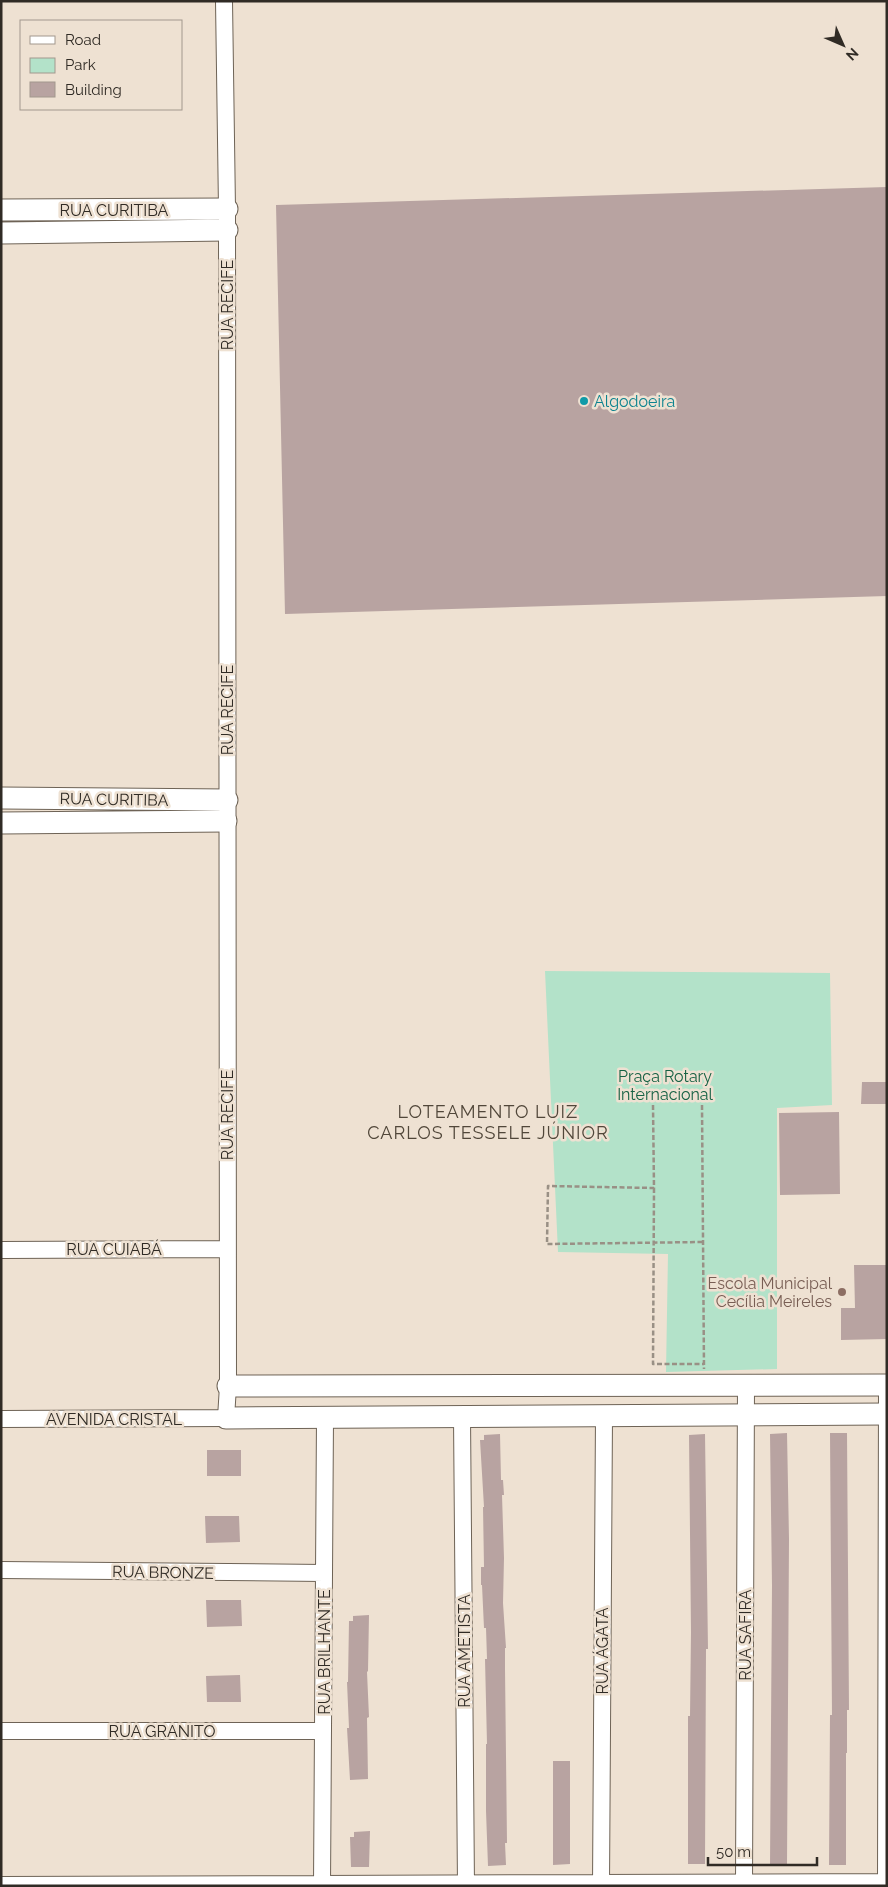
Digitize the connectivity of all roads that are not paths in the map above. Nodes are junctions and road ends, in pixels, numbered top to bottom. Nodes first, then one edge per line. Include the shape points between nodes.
1 (224, 1) edge
2 (227, 209) junction
3 (1, 210) edge
4 (227, 230) junction
5 (1, 233) edge
6 (1, 798) edge
7 (226, 800) junction
8 (226, 822) junction
9 (1, 823) edge
10 (227, 1249) junction
11 (1, 1250) edge
12 (746, 1385) junction
13 (887, 1385) edge
14 (228, 1386) junction
15 (887, 1389) edge
16 (746, 1414) junction
17 (886, 1414) edge
18 (604, 1416) junction
19 (462, 1417) junction
20 (226, 1418) junction
21 (325, 1418) junction
22 (1, 1419) edge
23 (1, 1570) edge
24 (324, 1573) junction
25 (1, 1731) edge
26 (323, 1731) junction
27 (601, 1884) edge
28 (744, 1884) edge
29 (886, 1884) edge
30 (1, 1885) edge
31 (322, 1885) edge
32 (466, 1885) edge

1 - 2 street, RUA RECIFE
2 - 3 street, RUA CURITIBA
2 - 4 street, RUA RECIFE
4 - 5 street, RUA CURITIBA
4 - 7 street, RUA RECIFE
6 - 7 street, RUA CURITIBA
7 - 8 street, RUA RECIFE
8 - 9 street, RUA CURITIBA
8 - 10 street, RUA RECIFE
10 - 11 street, RUA CUIABÁ
10 - 14 street, RUA RECIFE
12 - 13 street
12 - 14 street
12 - 16 street, RUA SAFIRA
14 - 20 street, RUA RECIFE
15 - 17 street
16 - 17 street
16 - 18 street
16 - 28 street, RUA SAFIRA
17 - 29 street
18 - 19 street
18 - 27 street, RUA ÁGATA
19 - 21 street
19 - 32 street, RUA AMETISTA
20 - 21 street
20 - 22 street, AVENIDA CRISTAL
21 - 24 street, RUA BRILHANTE
23 - 24 street, RUA BRONZE
24 - 26 street, RUA BRILHANTE
25 - 26 street, RUA GRANITO
26 - 31 street, RUA BRILHANTE
27 - 28 street
27 - 32 street
28 - 29 street
30 - 31 street
31 - 32 street

